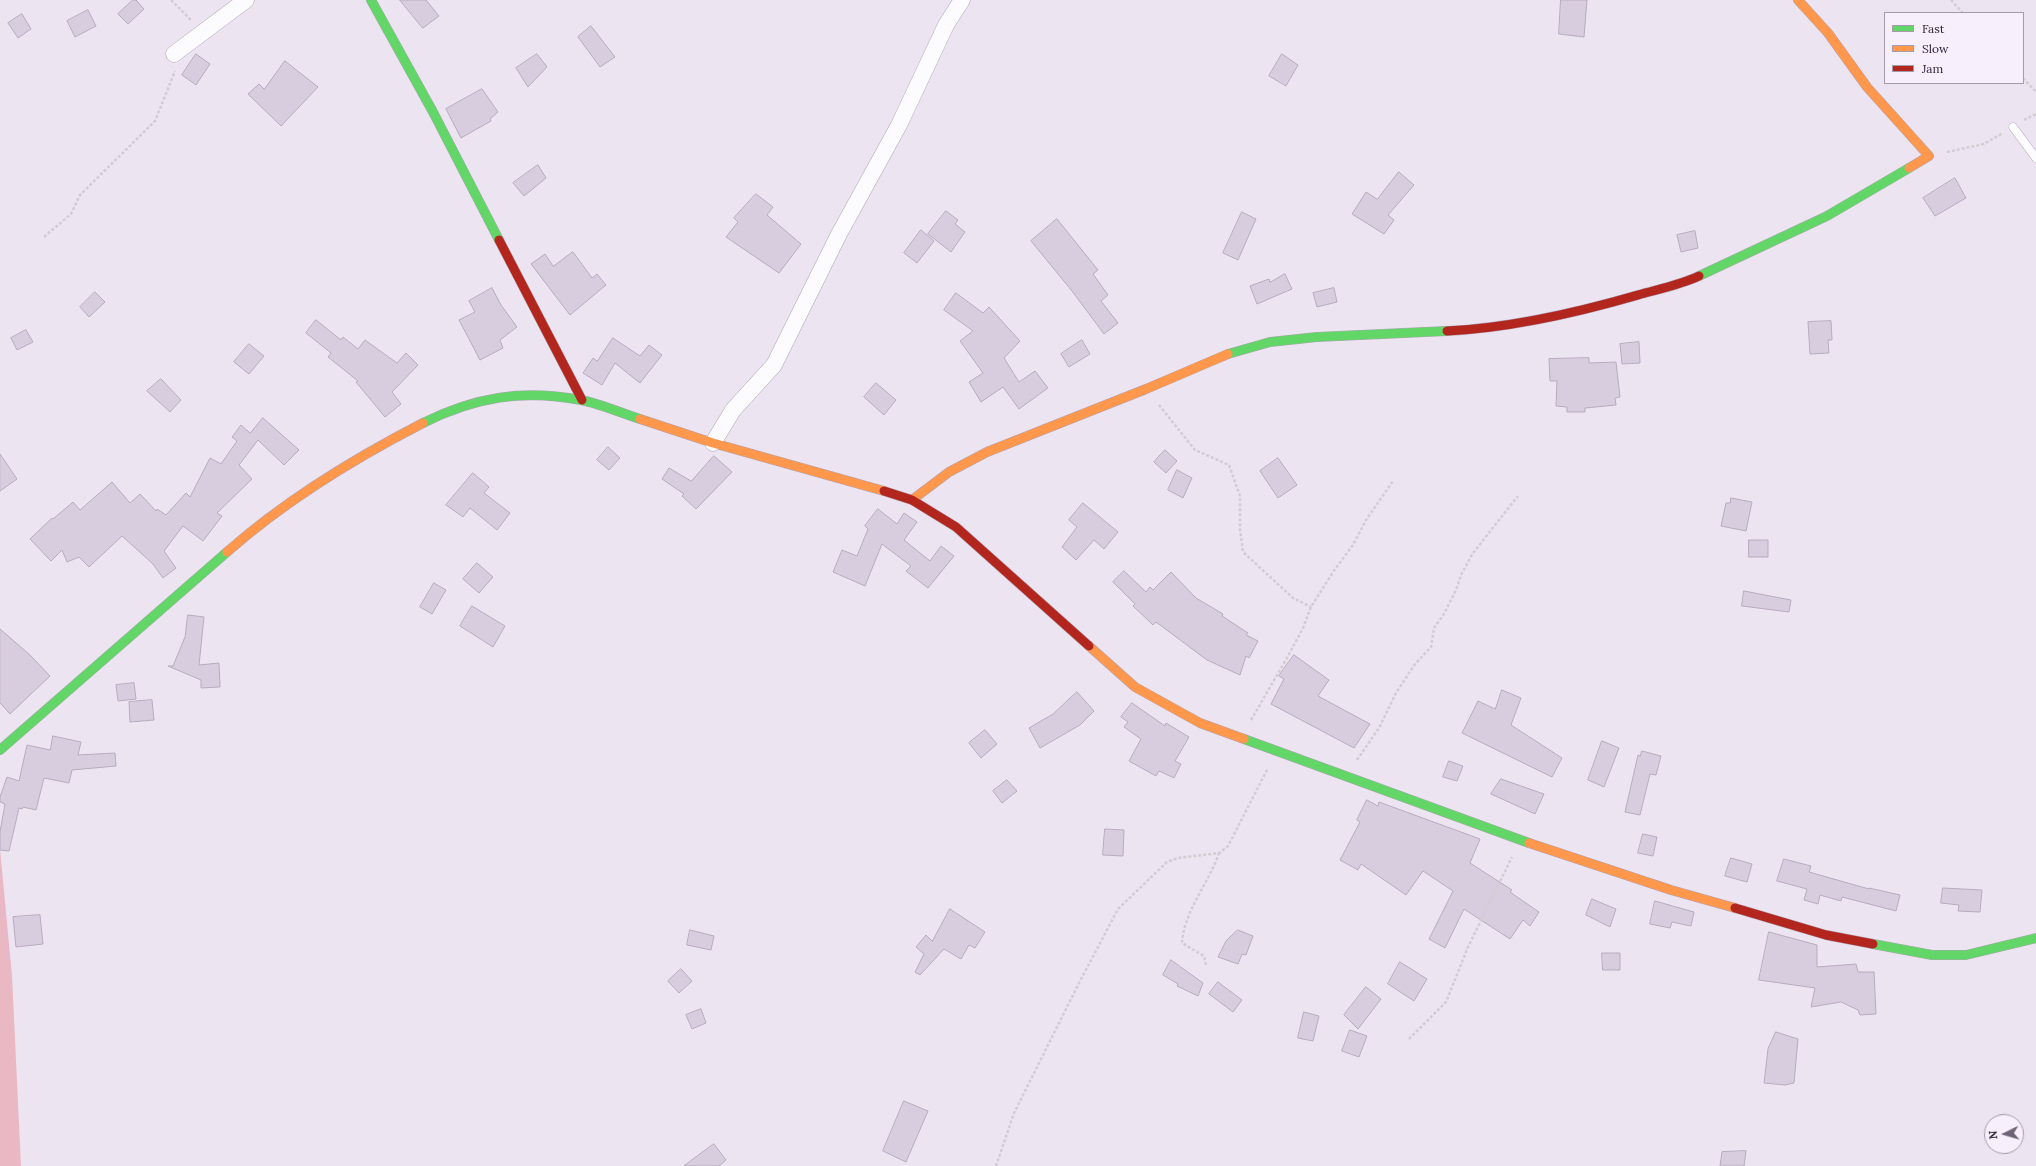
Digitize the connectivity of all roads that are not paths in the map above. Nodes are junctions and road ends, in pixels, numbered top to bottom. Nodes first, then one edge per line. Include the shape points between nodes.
1 (246, 0) edge
2 (370, 0) edge
3 (962, 0) edge
4 (1798, 0) edge
5 (178, 51) road end
6 (2013, 127) road end
7 (2036, 158) edge
8 (582, 400) junction
9 (713, 443) junction
10 (912, 500) junction
11 (0, 750) edge
12 (2036, 938) edge

1 - 5 street
2 - 8 main road via 433,112
3 - 9 street via 946,25 899,125 839,234 774,365 734,410
4 - 10 main road via 1828,33 1867,87 1929,156 1827,216 1691,280 1607,304 1545,318 1469,330 1317,337 1270,342 1227,354 987,452 949,472
6 - 7 lane
8 - 9 main road
8 - 11 main road via 529,394 492,398 450,410 372,449 299,495 230,549
9 - 10 main road
10 - 12 main road via 956,527 1135,687 1200,723 1529,843 1671,890 1826,935 1932,956 1966,955

